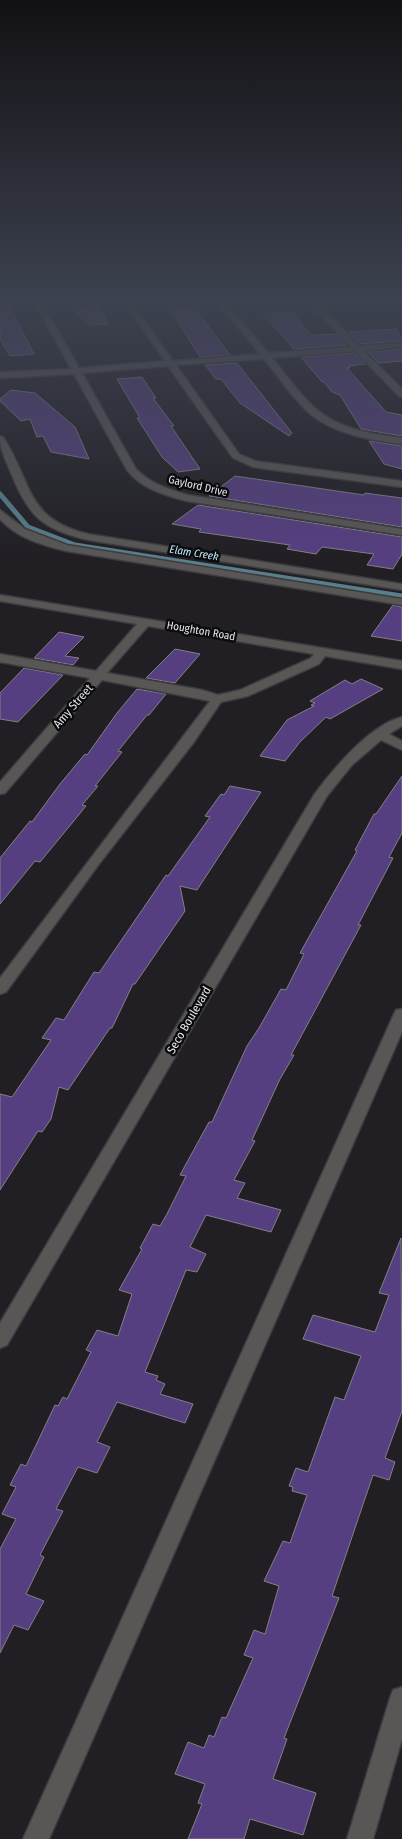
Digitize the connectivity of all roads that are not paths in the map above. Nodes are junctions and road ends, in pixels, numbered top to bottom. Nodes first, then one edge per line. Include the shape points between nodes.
1 (84, 386) edge
2 (186, 386) edge
3 (291, 386) edge
4 (0, 439) edge
5 (402, 441) edge
6 (402, 484) edge
7 (0, 513) edge
8 (402, 532) edge
9 (402, 587) edge
10 (0, 598) edge
11 (402, 602) edge
12 (145, 622) junction
13 (322, 652) junction
14 (0, 658) edge
15 (402, 665) edge
16 (100, 674) junction
17 (216, 699) junction
18 (402, 721) edge
19 (378, 734) junction
20 (402, 746) edge
21 (0, 790) edge
22 (0, 988) edge
23 (402, 1014) edge
24 (0, 1340) edge
25 (402, 1698) edge
26 (36, 1839) edge
27 (360, 1839) edge

1 - 8 street, Gaylord Drive via 132,470 159,490 212,504
2 - 6 street via 236,456 253,464
3 - 5 street via 322,419 372,437
4 - 9 street via 29,503 43,519 62,530 88,537
7 - 11 street via 18,530 66,548
10 - 12 street, Houghton Road
12 - 13 street, Houghton Road
12 - 16 street, Amy Street
13 - 15 street, Houghton Road
13 - 17 street via 315,661 244,693
14 - 16 street
16 - 17 street
16 - 21 street, Amy Street
17 - 22 street
18 - 19 street, Seco Boulevard
19 - 20 street
19 - 24 street, Seco Boulevard via 354,753 320,795
23 - 26 street
25 - 27 street

